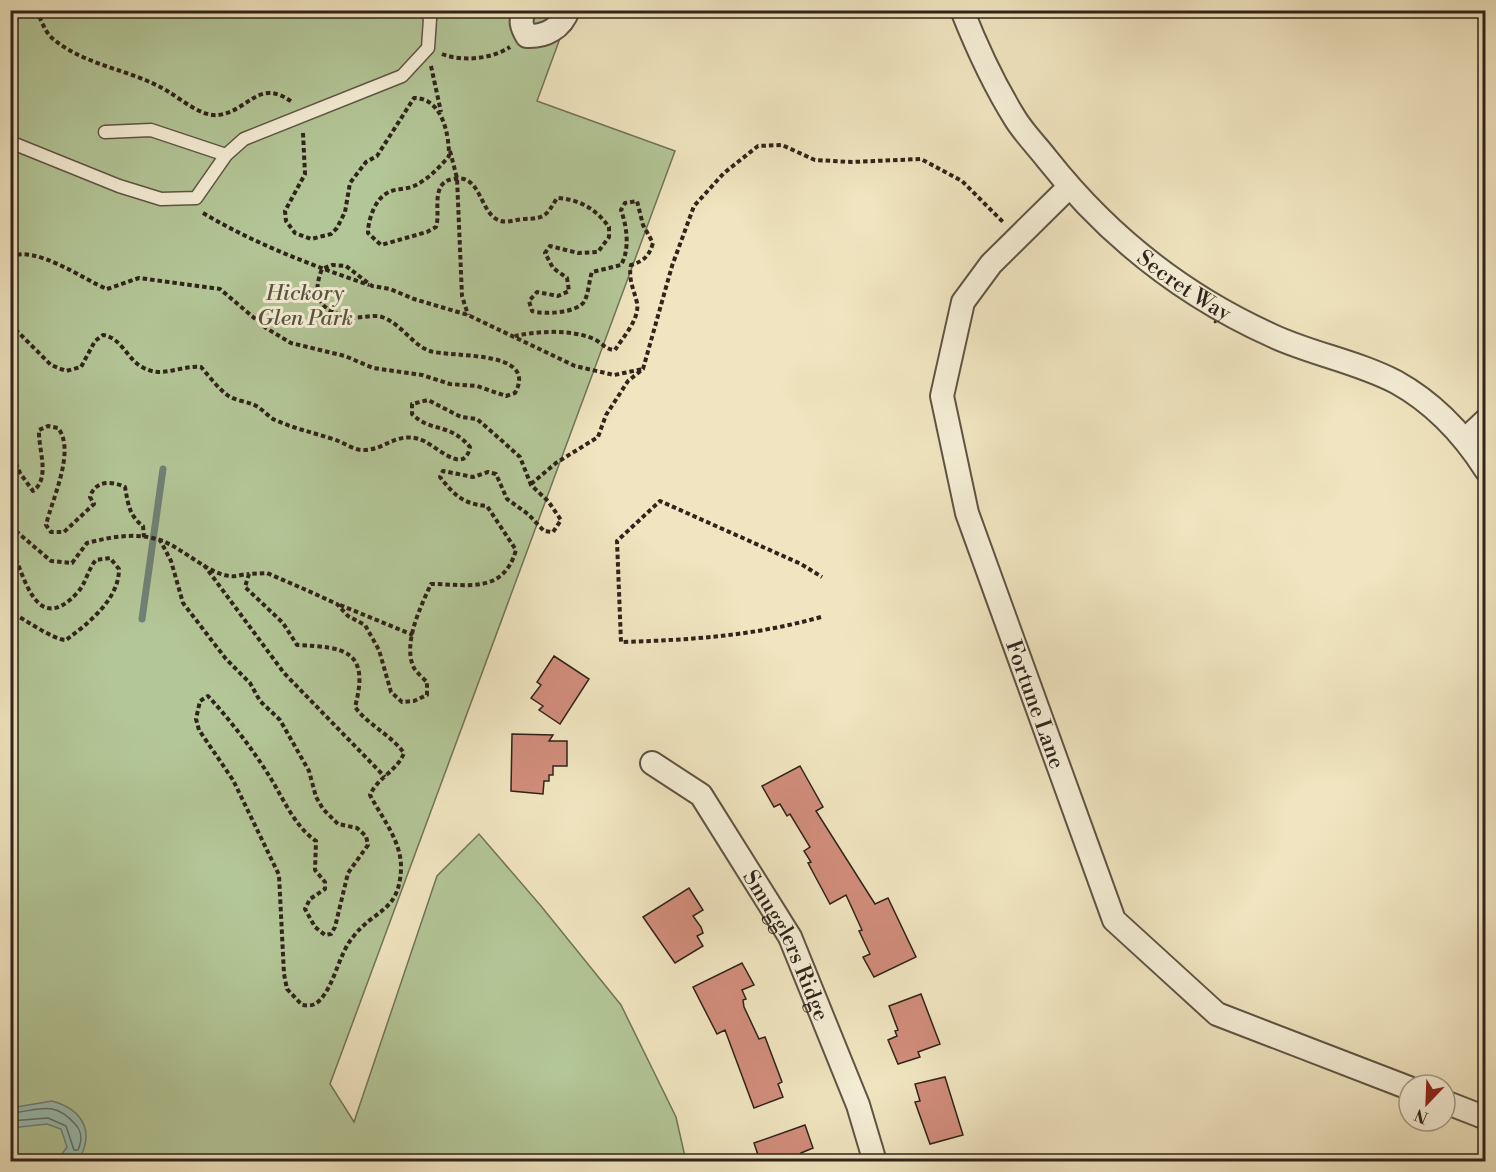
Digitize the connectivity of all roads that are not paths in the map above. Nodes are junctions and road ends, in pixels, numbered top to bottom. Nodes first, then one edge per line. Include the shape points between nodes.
1 (427, 10) edge
2 (524, 10) edge
3 (568, 10) edge
4 (962, 10) edge
5 (105, 132) dead end
6 (10, 142) edge
7 (226, 155) junction
8 (1069, 187) junction
9 (1485, 420) edge
10 (1466, 439) junction
11 (1485, 470) edge
12 (652, 763) dead end
13 (1397, 1083) edge
14 (1457, 1107) edge
15 (1485, 1118) edge
16 (875, 1161) edge

1 - 7 lane via 428,48 402,76 244,139
2 - 3 street via 520,20 527,36 552,31
4 - 8 street, Secret Way via 981,59 1017,121
5 - 7 lane via 151,130
6 - 7 lane via 161,199 196,198
8 - 10 street, Secret Way via 1166,275 1274,337 1395,382 1434,408
8 - 13 street, Fortune Lane via 991,264 963,302 942,396 967,513 1114,920 1217,1014
9 - 10 street
10 - 11 street, Secret Way
12 - 16 street, Smugglers Ridge via 701,795 790,937 858,1105
14 - 15 street

